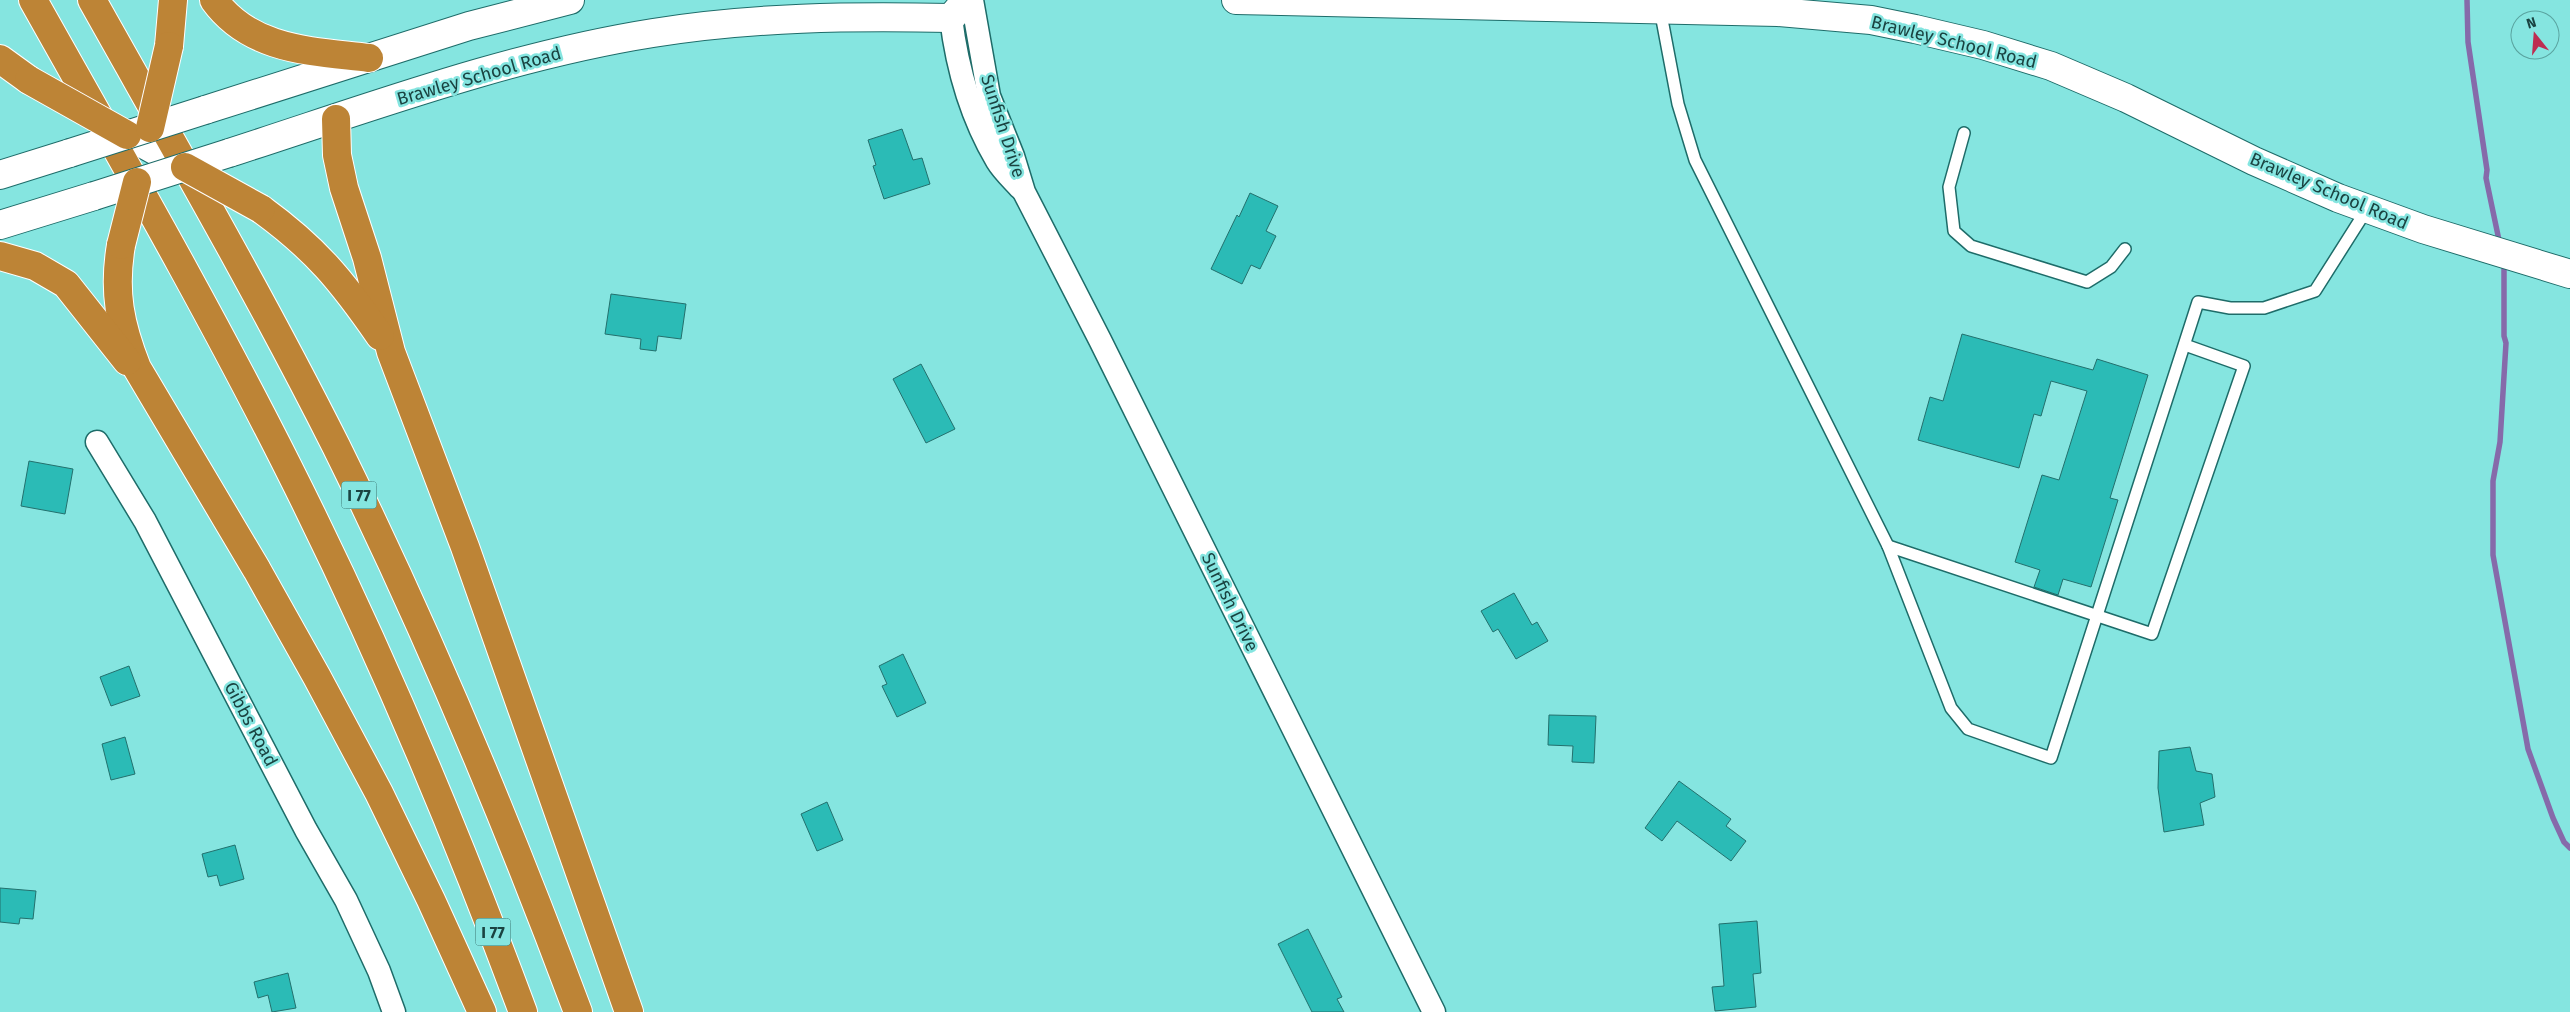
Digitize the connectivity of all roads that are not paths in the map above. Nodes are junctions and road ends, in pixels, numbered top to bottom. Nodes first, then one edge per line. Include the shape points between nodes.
1 (33, 0) edge
2 (92, 0) edge
3 (173, 0) edge
4 (214, 0) edge
5 (570, 0) edge
6 (972, 0) edge
7 (1236, 0) edge
8 (1293, 0) edge
9 (1660, 8) junction
10 (959, 9) edge
11 (369, 58) junction
12 (0, 59) edge
13 (336, 119) junction
14 (1964, 133) dead end
15 (141, 136) junction
16 (185, 167) junction
17 (0, 175) edge
18 (137, 182) junction
19 (1024, 192) junction
20 (2367, 209) junction
21 (0, 225) edge
22 (2125, 250) dead end
23 (0, 256) edge
24 (2570, 274) edge
25 (2185, 345) junction
26 (391, 352) junction
27 (149, 390) junction
28 (98, 442) dead end
29 (1888, 546) junction
30 (2097, 616) junction
31 (394, 1012) edge
32 (482, 1012) edge
33 (522, 1012) edge
34 (578, 1012) edge
35 (630, 1012) edge
36 (1434, 1012) edge

1 - 33 highway, I 77 via 240,374 335,563 422,756
2 - 34 highway, I 77 via 286,350 382,541 473,744
3 - 15 highway, bridge via 169,46
4 - 11 highway via 236,24 266,41 298,50
5 - 11 main road via 503,16
6 - 19 street, Sunfish Drive via 990,96
7 - 8 main road, Brawley School Road
8 - 9 main road, Brawley School Road
9 - 20 main road, Brawley School Road via 1778,12 1872,20 1983,45 2051,66 2101,87 2254,161
9 - 29 lane via 1678,104 1695,160
10 - 13 main road, Brawley School Road via 795,18 654,33 516,62
10 - 19 street, Sunfish Drive via 958,68 974,112 998,162
11 - 15 main road, bridge via 205,110
12 - 15 highway, bridge via 29,80
13 - 16 main road, Brawley School Road, bridge
13 - 26 highway via 337,155 344,188 367,258
14 - 22 lane via 1949,187 1954,231 1972,246 2087,282 2111,267
15 - 16 main road
15 - 17 main road, bridge via 70,153
15 - 18 main road
16 - 18 main road, Brawley School Road, bridge
16 - 26 highway, bridge via 261,210 301,239 338,277
18 - 21 main road, Brawley School Road, bridge
18 - 27 highway, bridge via 122,245 118,304 128,346
19 - 36 street, Sunfish Drive
20 - 24 main road, Brawley School Road
20 - 25 lane via 2315,291 2264,308 2230,308 2198,302
23 - 27 highway via 35,266 66,284
25 - 30 lane
25 - 30 lane via 2244,366 2152,634
26 - 35 highway via 465,547
27 - 32 highway via 322,686 392,820
28 - 31 street, Gibbs Road via 145,521 306,830 346,900
29 - 30 lane
29 - 30 lane via 1951,708 1968,729 2051,758

